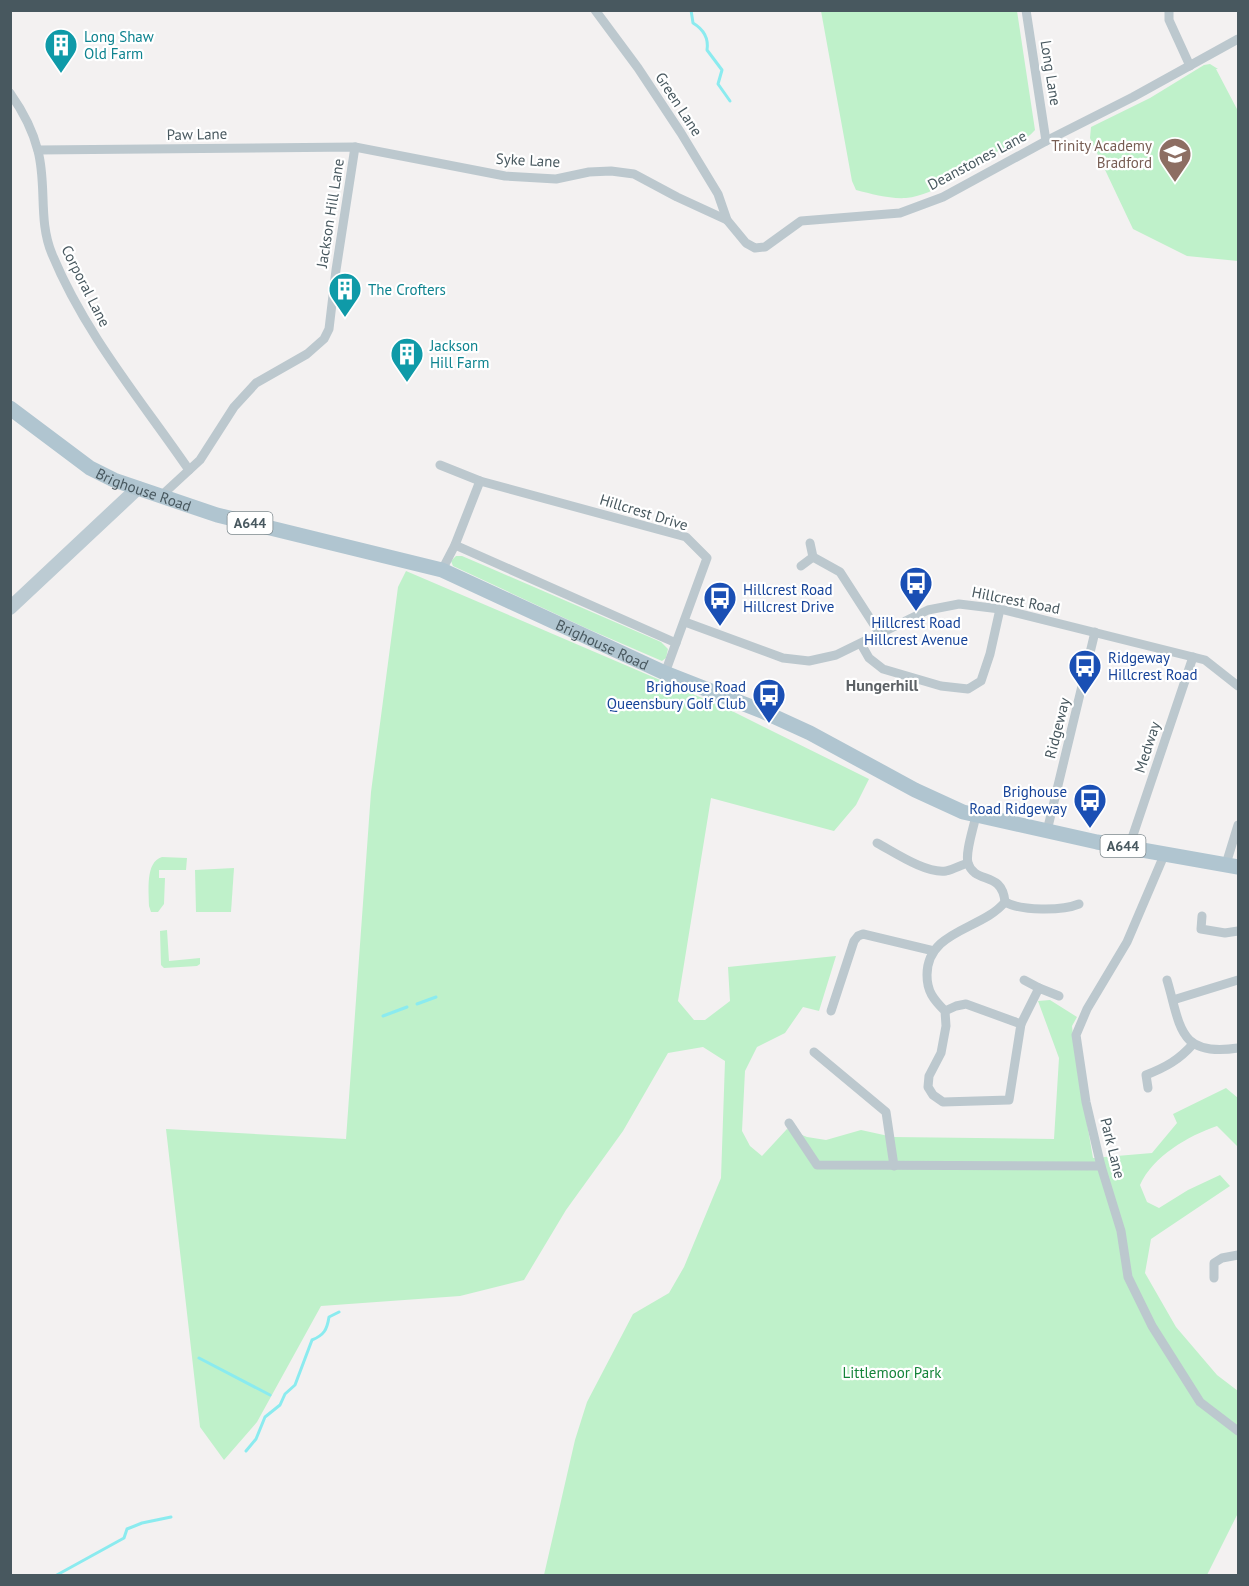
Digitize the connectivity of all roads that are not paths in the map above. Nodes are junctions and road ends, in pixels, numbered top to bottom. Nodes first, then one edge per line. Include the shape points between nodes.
1 (595, 10) edge
2 (1026, 10) edge
3 (1169, 10) edge
4 (1239, 39) edge
5 (1190, 66) junction
6 (12, 98) edge
7 (1046, 141) junction
8 (356, 147) junction
9 (38, 150) junction
10 (727, 220) junction
11 (10, 408) edge
12 (440, 465) dead end
13 (189, 470) junction
14 (480, 481) junction
15 (138, 488) junction
16 (161, 496) junction
17 (810, 543) dead end
18 (455, 544) junction
19 (813, 557) junction
20 (801, 566) dead end
21 (442, 570) junction
22 (10, 608) edge
23 (1000, 609) junction
24 (685, 622) junction
25 (1095, 632) junction
26 (880, 634) junction
27 (676, 643) junction
28 (861, 644) junction
29 (1193, 657) junction
30 (665, 673) junction
31 (1239, 686) edge
32 (976, 815) junction
33 (1239, 825) edge
34 (1047, 831) junction
35 (877, 843) dead end
36 (1129, 847) junction
37 (1165, 853) junction
38 (968, 863) junction
39 (1232, 866) edge
40 (1005, 902) junction
41 (1074, 909) dead end
42 (1202, 916) dead end
43 (1239, 931) edge
44 (934, 951) junction
45 (1024, 980) dead end
46 (1167, 980) dead end
47 (1239, 981) edge
48 (1039, 988) junction
49 (1059, 996) dead end
50 (1173, 1000) junction
51 (831, 1011) dead end
52 (945, 1011) junction
53 (1021, 1024) junction
54 (1193, 1044) junction
55 (1239, 1048) edge
56 (814, 1052) dead end
57 (1148, 1088) dead end
58 (789, 1123) dead end
59 (894, 1166) junction
60 (1101, 1166) junction
61 (1239, 1255) edge
62 (1214, 1278) dead end
63 (1239, 1431) edge

1 - 10 street, Green Lane via 681,133 718,195
2 - 7 street, Long Lane
3 - 5 street via 1169,21
4 - 5 street, Deanstones Lane
5 - 7 street, Deanstones Lane
6 - 9 street, Corporal Lane via 27,121
7 - 10 street, Deanstones Lane via 943,197 900,213 801,221 765,247 754,248 746,243
8 - 9 street, Paw Lane
8 - 10 street, Syke Lane via 505,176 556,179 589,172 634,174
8 - 13 street, Jackson Hill Lane via 330,329 307,354 256,383 238,401 200,460
9 - 13 street, Corporal Lane via 44,231 52,255 115,368
11 - 15 main road, Brighouse Road / A644 via 90,468
12 - 14 street, Hillcrest Drive
13 - 16 street, Jackson Hill Lane
14 - 18 street
14 - 24 street, Hillcrest Drive via 686,537 707,558
15 - 16 main road, Brighouse Road / A644
15 - 22 street
16 - 21 main road, Brighouse Road / A644 via 217,515
17 - 19 street
18 - 21 street
18 - 27 street
19 - 20 street
19 - 26 street via 840,572
21 - 30 main road, Brighouse Road / A644
23 - 25 street, Hillcrest Road
23 - 26 street, Hillcrest Road via 959,604 928,610
23 - 28 street via 981,681 968,689 941,686 882,669
24 - 27 street, Hillcrest Drive
24 - 28 street, Hillcrest Road via 783,658 809,660 836,655
25 - 29 street, Hillcrest Road
25 - 34 street, Ridgeway
26 - 28 street, Hillcrest Road
27 - 30 street, Hillcrest Drive
29 - 31 street, Hillcrest Road via 1205,660
29 - 36 street, Medway
30 - 32 main road, Brighouse Road / A644 via 762,711 915,790
32 - 34 main road, Brighouse Road / A644
32 - 38 street
33 - 39 street
34 - 36 main road, Brighouse Road / A644
35 - 38 street via 936,871
36 - 37 main road, Brighouse Road / A644
37 - 39 main road, Brighouse Road / A644
37 - 60 street, Park Lane via 1127,942 1076,1035
38 - 40 street via 973,870 998,883 1004,890
40 - 41 street via 1032,909
40 - 44 street
42 - 43 street via 1201,929
44 - 51 street via 858,936
44 - 52 street via 928,959 928,991
45 - 48 street
46 - 50 street
47 - 50 street
48 - 49 street
48 - 53 street
50 - 54 street via 1180,1028
52 - 53 street via 966,1004
52 - 53 street via 941,1053 928,1076 928,1087 943,1102 1009,1100
54 - 55 street via 1217,1051
54 - 57 street via 1170,1065 1146,1075
56 - 59 street via 886,1112
58 - 59 street via 817,1165
59 - 60 street
60 - 63 street, Park Lane via 1121,1231 1128,1277 1152,1326 1200,1402
61 - 62 street via 1214,1263

